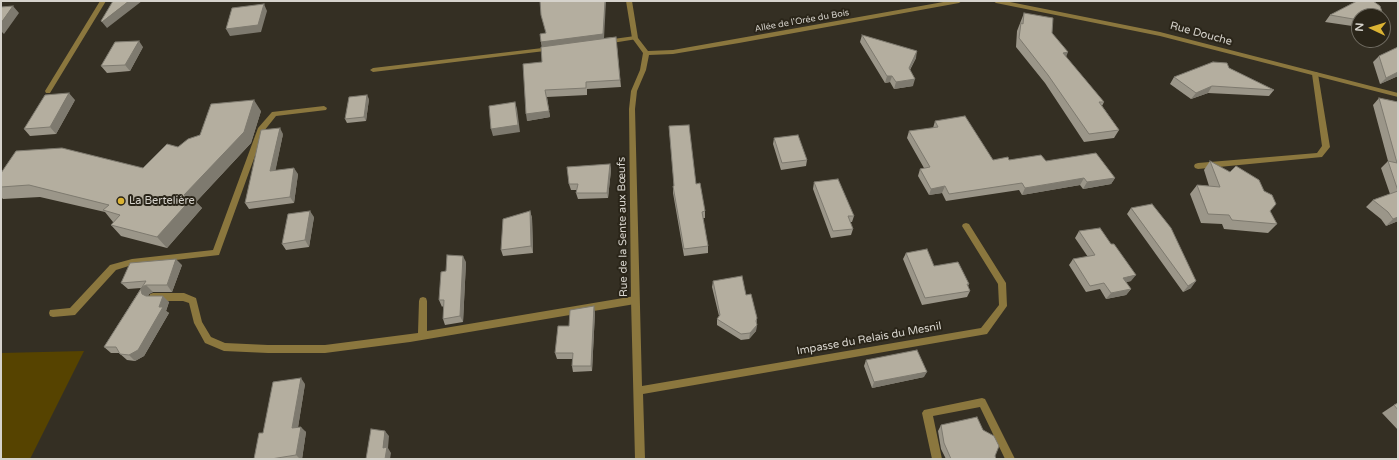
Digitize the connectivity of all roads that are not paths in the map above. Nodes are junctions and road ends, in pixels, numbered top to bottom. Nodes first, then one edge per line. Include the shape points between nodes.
1 (103, 1) edge
2 (629, 1) edge
3 (960, 1) edge
4 (996, 1) edge
5 (635, 38) junction
6 (602, 42) edge
7 (555, 48) edge
8 (646, 53) junction
9 (373, 70) dead end
10 (1315, 74) junction
11 (48, 91) dead end
12 (1398, 95) edge
13 (324, 108) dead end
14 (1198, 166) dead end
15 (966, 226) dead end
16 (153, 297) edge
17 (635, 300) junction
18 (423, 301) dead end
19 (53, 313) dead end
20 (422, 336) junction
21 (638, 392) junction
22 (640, 459) edge
23 (937, 459) edge
24 (1010, 459) edge

1 - 11 street
2 - 5 street
3 - 8 street, Allée de l'Orée du Bois via 673,52
4 - 10 street, Rue Douche via 1160,34
5 - 6 street
5 - 8 street
7 - 9 street
8 - 17 street, Rue de la Sente aux Bœufs via 643,70 634,91 632,109
10 - 12 street, Rue Douche
10 - 14 street via 1326,147 1319,155
13 - 19 street via 274,114 261,130 216,253 132,262 113,267 72,312
15 - 21 street, Impasse du Relais du Mesnil via 1002,283 1004,306 984,331
16 - 20 street via 184,297 193,301 198,323 208,340 224,347 325,349
17 - 20 street
17 - 21 street, Rue de la Sente aux Bœufs
18 - 20 street
21 - 22 street, Rue de la Sente aux Bœufs
23 - 24 street via 927,413 982,402

